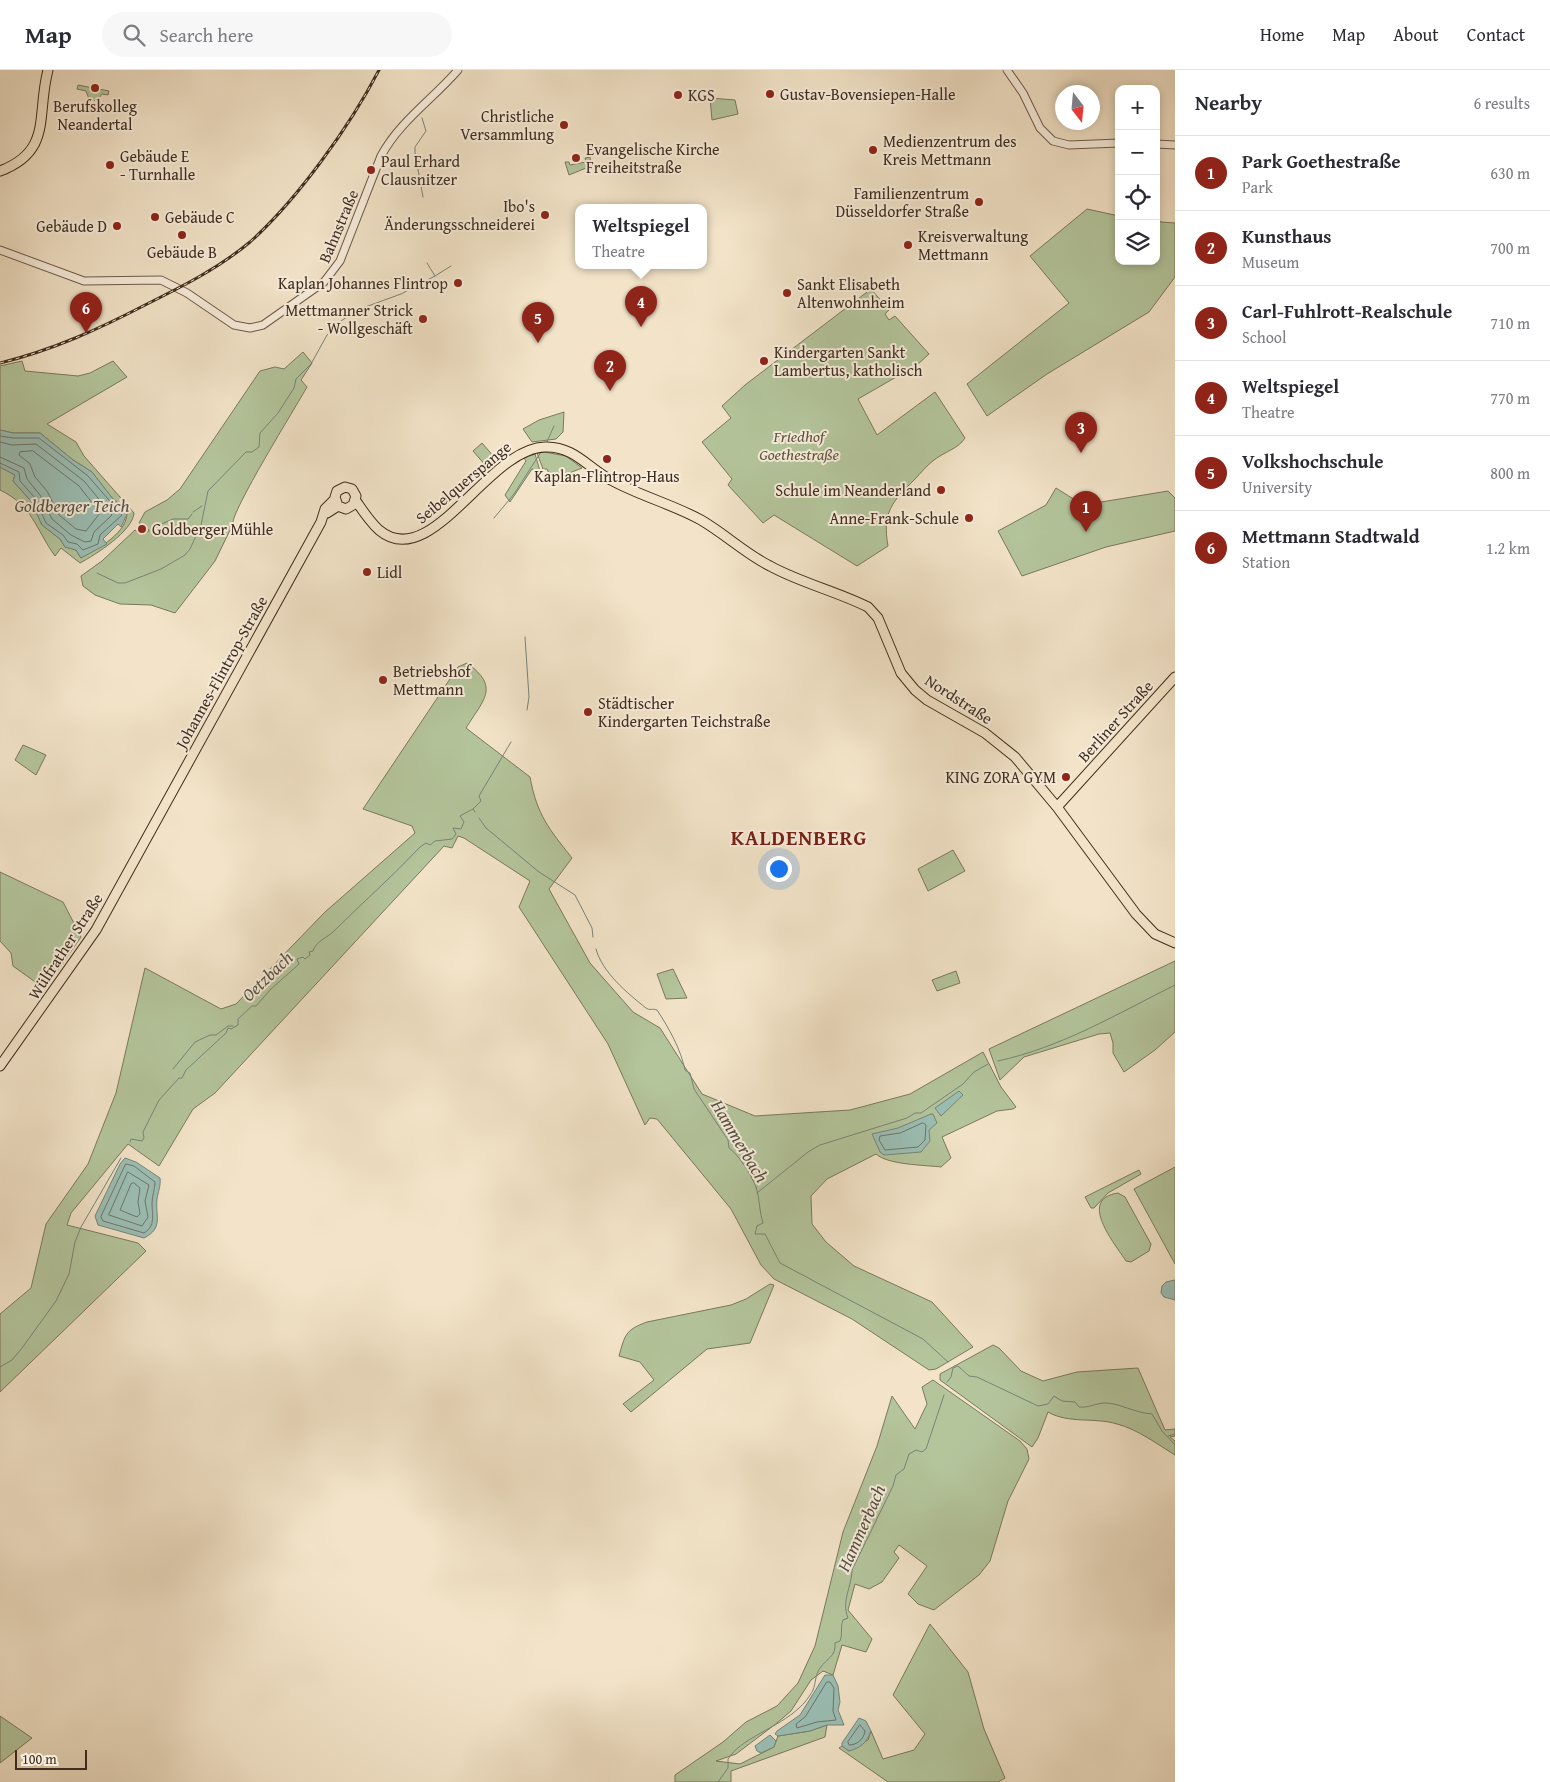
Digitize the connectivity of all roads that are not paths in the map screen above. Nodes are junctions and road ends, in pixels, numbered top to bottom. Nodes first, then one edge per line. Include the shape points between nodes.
1 (48, 70) edge
2 (458, 70) edge
3 (1007, 70) edge
4 (1115, 143) edge
5 (1160, 144) edge
6 (1175, 145) edge
7 (0, 171) edge
8 (0, 250) edge
9 (564, 449) joint
10 (337, 503) junction
11 (354, 504) junction
12 (1175, 677) edge
13 (1057, 807) junction
14 (147, 837) joint
15 (1175, 943) edge
16 (0, 1066) edge

1 - 7 main road via 39,132 31,151 20,162
2 - 8 street, Bahnstraße via 392,136 331,276 263,325 242,328 161,280 84,281
3 - 4 street via 1023,93 1040,128 1058,143
5 - 6 street
9 - 11 main road, Seibelquerspange via 530,449 516,456 423,536 411,540 386,534
9 - 13 main road, Nordstraße via 610,480 702,520 769,566 868,607 878,618 901,673 915,690 999,744
10 - 11 main road via 346,509
10 - 11 main road, Johannes-Flintrop-Straße via 337,491 347,487 355,493
10 - 14 main road, Johannes-Flintrop-Straße via 325,509
12 - 13 main road, Berliner Straße
13 - 15 main road, Nordstraße via 1150,930
14 - 16 main road, Wülfrather Straße via 81,953

